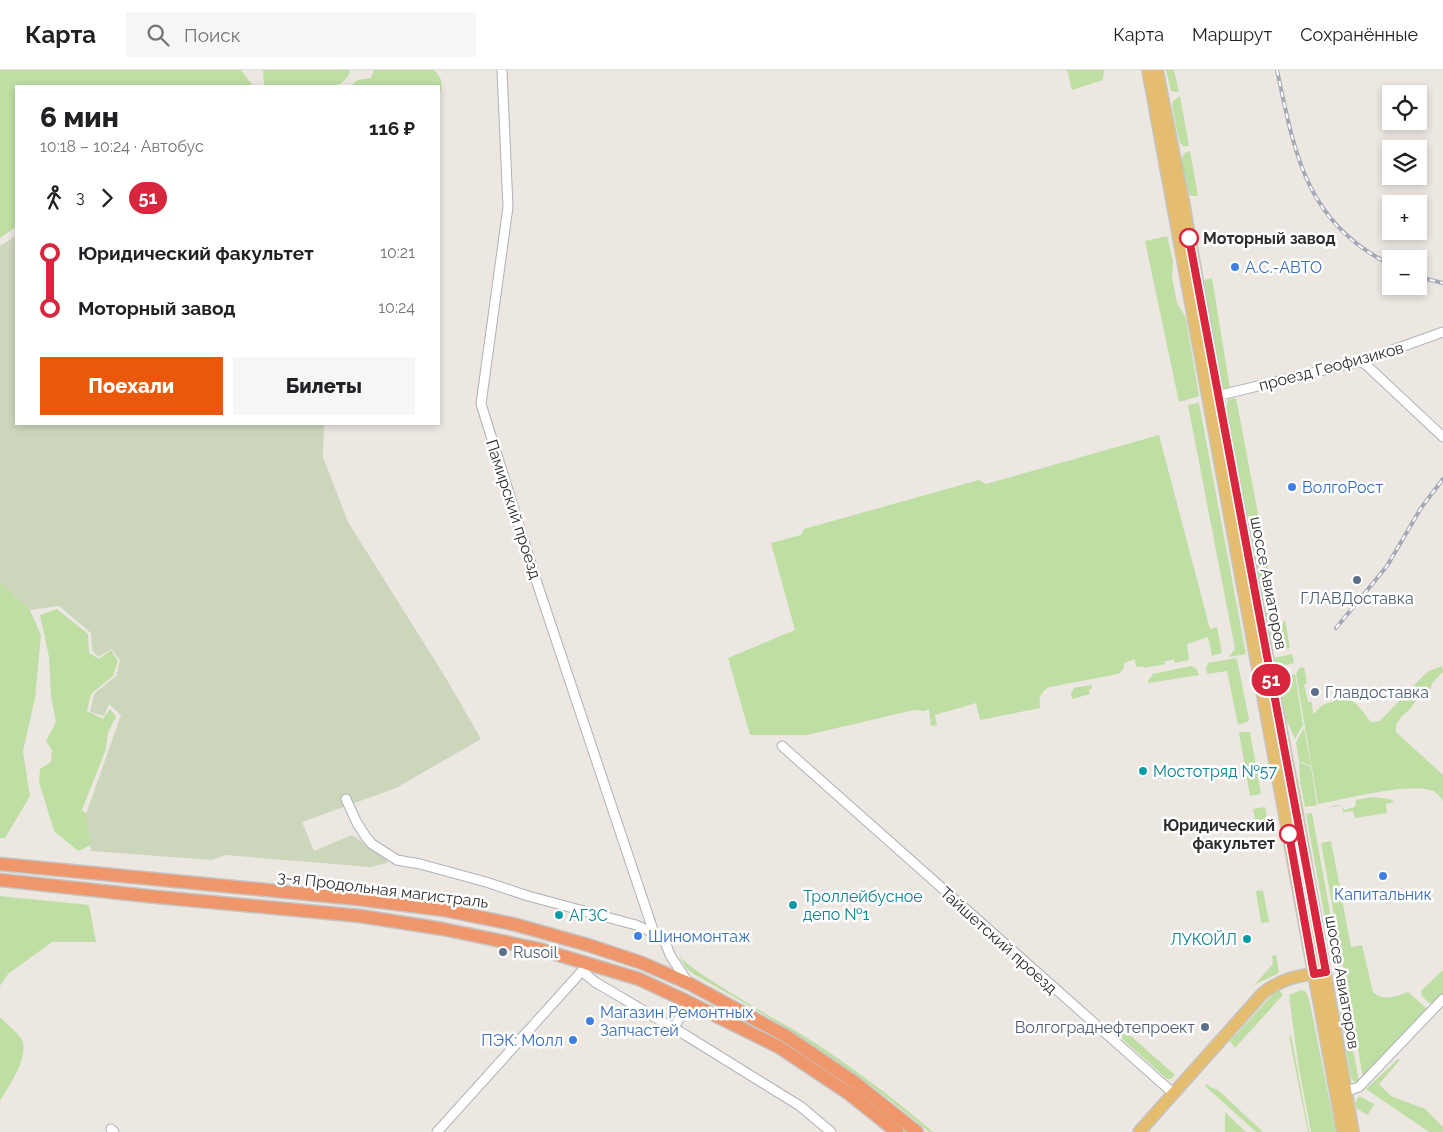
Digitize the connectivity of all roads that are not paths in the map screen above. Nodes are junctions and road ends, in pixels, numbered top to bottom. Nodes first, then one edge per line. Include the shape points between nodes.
1 (502, 70) edge
2 (1148, 70) edge
3 (1157, 70) edge
4 (1443, 332) edge
5 (1362, 360) junction
6 (1213, 396) junction
7 (1443, 437) edge
8 (782, 746) dead end
9 (346, 799) dead end
10 (0, 864) edge
11 (0, 880) edge
12 (654, 933) junction
13 (564, 956) junction
14 (582, 972) junction
15 (1320, 973) junction
16 (690, 984) junction
17 (688, 1002) junction
18 (1441, 1003) edge
19 (674, 1028) junction
20 (1346, 1091) junction
21 (1173, 1094) junction
22 (437, 1132) edge
23 (831, 1132) edge
24 (897, 1132) edge
25 (917, 1132) edge
26 (1139, 1132) edge
27 (1343, 1132) edge
28 (1353, 1132) edge

1 - 12 street, Памирский проезд via 508,207 480,404
2 - 6 main road, шоссе Авиаторов
3 - 6 main road, шоссе Авиаторов via 1183,200
4 - 5 street, проезд Геофизиков
5 - 6 street, проезд Геофизиков
5 - 7 street
6 - 15 main road, шоссе Авиаторов
8 - 21 street, Тайшетский проезд
9 - 12 street via 366,837 397,860 636,924
10 - 16 highway, 3-я Продольная магистраль via 444,910 513,924 588,945 642,962
11 - 13 highway, 3-я Продольная магистраль via 360,916 443,928
12 - 16 street via 665,942
13 - 14 highway
13 - 17 highway, 3-я Продольная магистраль via 639,979
14 - 19 street
14 - 22 street
15 - 20 main road, шоссе Авиаторов
15 - 21 main road via 1283,980 1263,993
15 - 27 main road, шоссе Авиаторов
16 - 25 highway, 3-я Продольная магистраль via 786,1036 854,1082
17 - 19 street
17 - 24 highway, 3-я Продольная магистраль via 779,1047 848,1092
18 - 20 street via 1359,1087
19 - 23 street via 800,1106
20 - 28 main road, шоссе Авиаторов
21 - 26 main road

